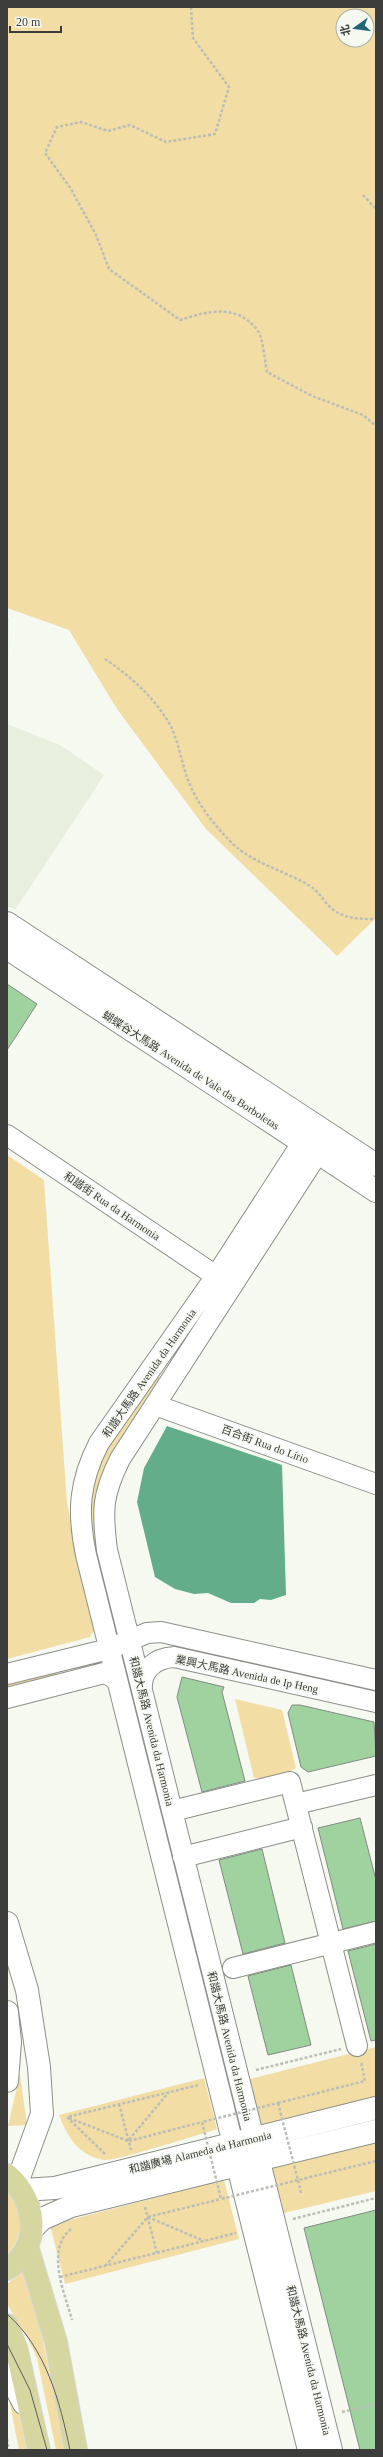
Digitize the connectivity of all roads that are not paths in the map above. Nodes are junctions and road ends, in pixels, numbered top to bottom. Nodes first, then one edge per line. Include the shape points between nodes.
1 (7, 923) edge
2 (7, 948) edge
3 (322, 1130) junction
4 (7, 1135) edge
5 (310, 1148) junction
6 (376, 1165) edge
7 (376, 1191) edge
8 (216, 1276) junction
9 (155, 1405) junction
10 (376, 1484) edge
11 (119, 1601) junction
12 (161, 1632) junction
13 (184, 1637) joint
14 (130, 1641) junction
15 (109, 1649) junction
16 (7, 1674) edge
17 (376, 1680) edge
18 (118, 1683) junction
19 (143, 1695) junction
20 (7, 1698) edge
21 (376, 1702) edge
22 (376, 1785) edge
23 (296, 1804) junction
24 (172, 1811) junction
25 (302, 1827) junction
26 (183, 1857) junction
27 (7, 1923) edge
28 (376, 1932) edge
29 (331, 1943) junction
30 (233, 1968) dead end
31 (7, 2012) edge
32 (357, 2046) road end
33 (7, 2081) edge
34 (376, 2108) edge
35 (376, 2131) edge
36 (254, 2139) junction
37 (233, 2144) junction
38 (259, 2160) junction
39 (238, 2165) junction
40 (15, 2183) edge
41 (29, 2237) junction
42 (7, 2269) edge
43 (7, 2325) edge
44 (7, 2373) edge
45 (34, 2428) junction
46 (39, 2450) edge
47 (76, 2450) edge
48 (309, 2450) edge
49 (331, 2450) edge

1 - 3 street, 蝴蝶谷大馬路 Avenida de Vale das Borboletas
2 - 5 street, 蝴蝶谷大馬路 Avenida de Vale das Borboletas
3 - 5 street, 和諧大馬路 Avenida da Harmonia
3 - 6 street, 蝴蝶谷大馬路 Avenida de Vale das Borboletas
4 - 8 street, 和諧街 Rua da Harmonia
5 - 7 street, 蝴蝶谷大馬路 Avenida de Vale das Borboletas
5 - 8 street, 和諧大馬路 Avenida da Harmonia
5 - 9 street, 和諧大馬路 Avenida da Harmonia
8 - 15 street, 和諧大馬路 Avenida da Harmonia via 99,1443 89,1462 81,1492 79,1517
9 - 10 street, 百合街 Rua do Lírio
9 - 11 street, 和諧大馬路 Avenida da Harmonia via 120,1459 106,1492 103,1511 107,1550
11 - 12 street via 136,1619
11 - 14 street, 和諧大馬路 Avenida da Harmonia
12 - 13 street, 和諧大馬路 Avenida da Harmonia
12 - 14 street, 和諧大馬路 Avenida da Harmonia via 147,1633
13 - 17 street, 業興大馬路 Avenida de Ip Heng
14 - 15 street, 和諧大馬路 Avenida da Harmonia
14 - 19 street, 和諧大馬路 Avenida da Harmonia
15 - 16 street, 和諧大馬路 Avenida da Harmonia
15 - 18 street, 和諧大馬路 Avenida da Harmonia
18 - 20 street, 和諧大馬路 Avenida da Harmonia via 104,1673
18 - 37 street, 和諧大馬路 Avenida da Harmonia
19 - 21 street, 業興大馬路 Avenida de Ip Heng via 142,1685 149,1667 156,1661 174,1657
19 - 24 street, 和諧大馬路 Avenida da Harmonia
22 - 23 street
23 - 24 street via 290,1782
23 - 25 street
24 - 26 street, 和諧大馬路 Avenida da Harmonia
25 - 26 street
25 - 29 street
26 - 36 street, 和諧大馬路 Avenida da Harmonia
27 - 40 street via 27,1990 42,2114
28 - 29 street
29 - 30 street
29 - 32 street
31 - 33 street via 10,2042
34 - 36 street, 和諧廣場 Alameda da Harmonia
35 - 38 street, 和諧廣場 Alameda da Harmonia
36 - 37 street, 和諧廣場 Alameda da Harmonia
36 - 38 street, 和諧大馬路 Avenida da Harmonia
37 - 39 street, 和諧大馬路 Avenida da Harmonia
37 - 40 street, 和諧廣場 Alameda da Harmonia via 55,2188
38 - 39 street, 和諧廣場 Alameda da Harmonia
38 - 49 street, 和諧大馬路 Avenida da Harmonia
39 - 41 street, 和諧廣場 Alameda da Harmonia via 57,2211 42,2219
39 - 48 street, 和諧大馬路 Avenida da Harmonia
40 - 41 main road via 32,2216
41 - 42 main road via 21,2256
41 - 47 main road via 56,2342
43 - 45 main road via 17,2351
44 - 45 street
45 - 46 main road

